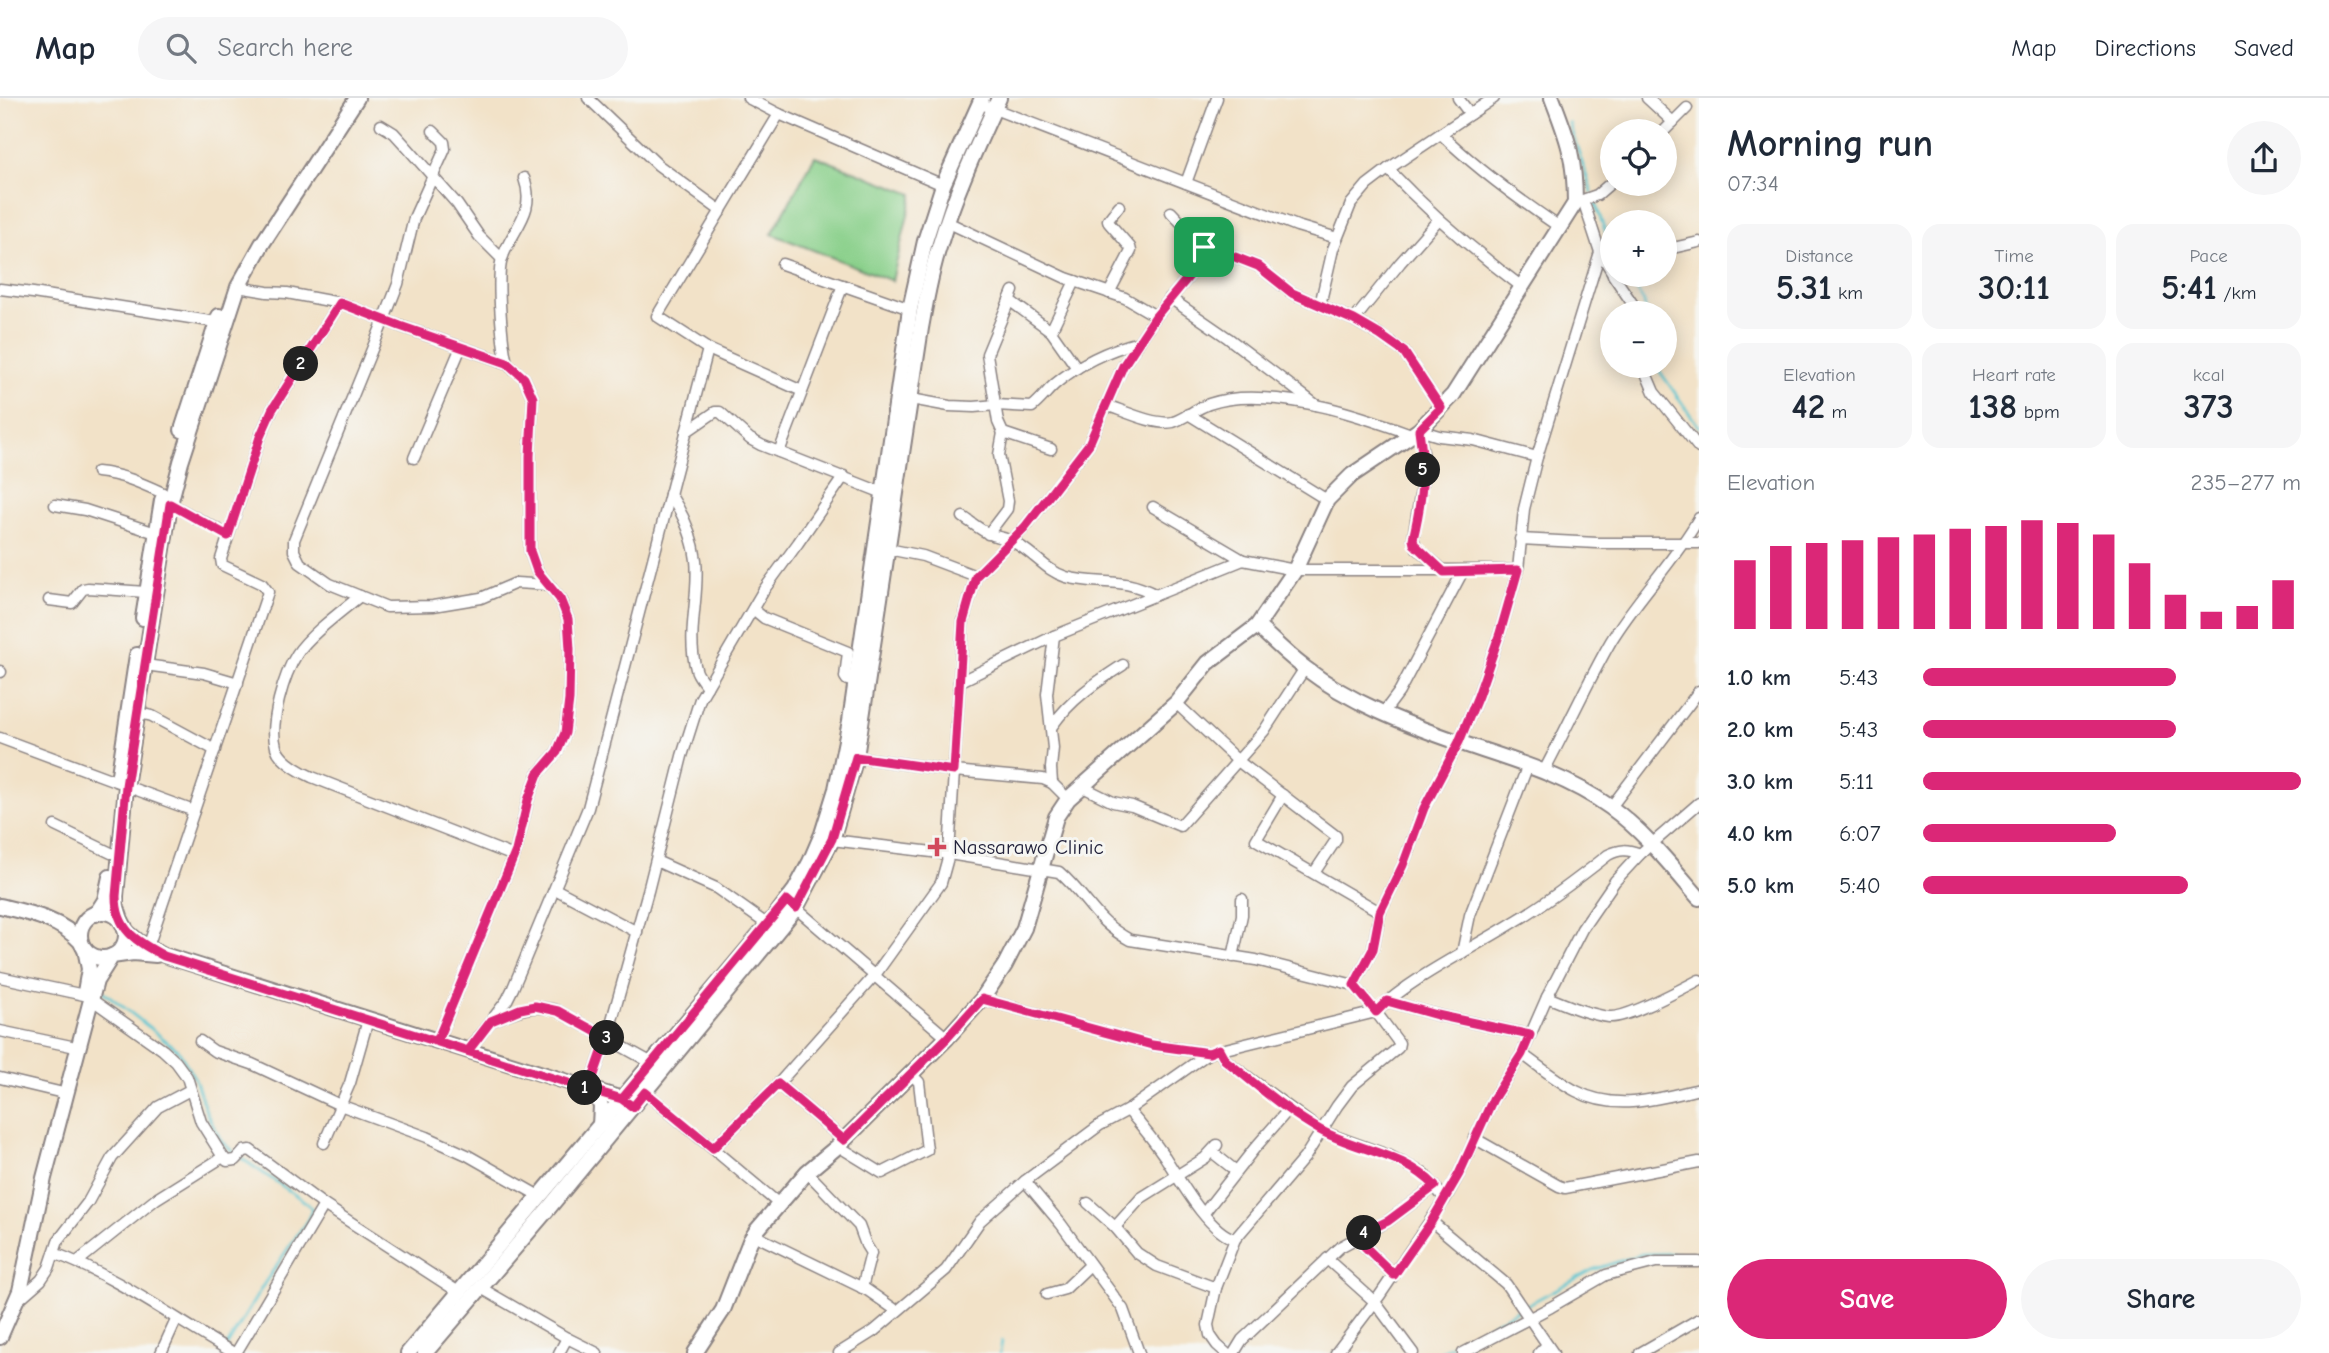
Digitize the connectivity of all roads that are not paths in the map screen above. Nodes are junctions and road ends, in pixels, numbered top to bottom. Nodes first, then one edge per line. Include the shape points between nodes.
1 (346, 98) edge
2 (357, 98) edge
3 (588, 98) edge
4 (748, 98) edge
5 (1217, 98) edge
6 (1458, 98) edge
7 (1494, 98) edge
8 (1552, 98) edge
9 (1647, 98) edge
10 (981, 101) edge
11 (997, 104) edge
12 (1687, 108) dead end
13 (779, 114) junction
14 (1470, 114) junction
15 (1670, 119) edge
16 (1676, 119) edge
17 (381, 125) dead end
18 (433, 131) dead end
19 (1441, 134) junction
20 (1388, 169) junction
21 (432, 176) junction
22 (524, 177) dead end
23 (1186, 183) junction
24 (943, 186) junction
25 (1600, 190) edge
26 (1586, 199) junction
27 (1119, 206) dead end
28 (721, 211) junction
29 (1171, 212) dead end
30 (1439, 219) junction
31 (947, 222) junction
32 (1561, 228) junction
33 (1337, 238) junction
34 (1699, 242) edge
35 (1204, 247) junction
36 (1677, 247) edge
37 (1600, 252) joint
38 (502, 259) junction
39 (782, 264) dead end
40 (1075, 281) junction
41 (843, 285) junction
42 (1522, 286) junction
43 (238, 287) junction
44 (0, 289) edge
45 (1109, 293) junction
46 (1170, 298) junction
47 (340, 303) junction
48 (1320, 306) junction
49 (910, 309) junction
50 (1156, 316) junction
51 (384, 320) junction
52 (1354, 320) junction
53 (221, 323) junction
54 (1051, 331) junction
55 (1139, 342) junction
56 (461, 347) junction
57 (708, 349) junction
58 (507, 363) junction
59 (1077, 368) junction
60 (1646, 378) edge
61 (802, 391) junction
62 (911, 399) junction
63 (996, 405) junction
64 (1106, 405) junction
65 (1317, 405) junction
66 (1441, 408) junction
67 (1188, 414) junction
68 (686, 432) junction
69 (1415, 432) junction
70 (1003, 433) junction
71 (1699, 448) edge
72 (1051, 449) dead end
73 (779, 452) junction
74 (1537, 457) junction
75 (414, 458) dead end
76 (97, 472) dead end
77 (844, 476) junction
78 (883, 493) junction
79 (670, 494) junction
80 (167, 498) junction
81 (1327, 500) junction
82 (55, 505) dead end
83 (1153, 507) dead end
84 (963, 517) dead end
85 (1699, 518) edge
86 (156, 533) junction
87 (988, 534) junction
88 (228, 536) junction
89 (1520, 539) junction
90 (1011, 540) junction
91 (1685, 541) junction
92 (1699, 543) edge
93 (888, 549) junction
94 (1243, 560) junction
95 (1295, 570) junction
96 (1518, 570) junction
97 (1444, 572) junction
98 (1463, 572) junction
99 (976, 576) junction
100 (549, 585) junction
101 (146, 592) junction
102 (1156, 595) junction
103 (360, 596) junction
104 (49, 600) dead end
105 (753, 609) junction
106 (1257, 626) junction
107 (1054, 636) junction
108 (145, 665) junction
109 (1123, 665) dead end
110 (1305, 668) junction
111 (855, 682) junction
112 (959, 682) junction
113 (237, 683) junction
114 (707, 687) junction
115 (1699, 691) edge
116 (1176, 703) junction
117 (1384, 712) junction
118 (139, 713) junction
119 (1052, 726) junction
120 (0, 738) edge
121 (1459, 742) junction
122 (215, 750) junction
123 (856, 757) junction
124 (1238, 761) junction
125 (1528, 765) junction
126 (954, 771) junction
127 (1544, 771) junction
128 (1052, 783) junction
129 (122, 784) junction
130 (1081, 786) junction
131 (1283, 795) junction
132 (1068, 799) junction
133 (1699, 803) edge
134 (1611, 807) junction
135 (194, 811) junction
136 (54, 826) dead end
137 (832, 839) junction
138 (1645, 849) junction
139 (111, 853) junction
140 (949, 854) junction
141 (514, 856) junction
142 (656, 861) junction
143 (1040, 869) junction
144 (1314, 873) junction
145 (555, 889) junction
146 (1699, 898) edge
147 (1242, 899) dead end
148 (791, 904) junction
149 (0, 906) edge
150 (1380, 912) junction
151 (94, 914) junction
152 (40, 916) junction
153 (768, 925) junction
154 (123, 926) junction
155 (637, 932) junction
156 (83, 946) junction
157 (148, 947) junction
158 (1462, 953) junction
159 (112, 956) junction
160 (164, 956) junction
161 (1233, 957) junction
162 (875, 975) junction
163 (0, 977) edge
164 (1699, 980) edge
165 (1354, 985) junction
166 (88, 997) junction
167 (1547, 997) junction
168 (982, 999) junction
169 (1387, 1001) junction
170 (1376, 1012) junction
171 (368, 1020) junction
172 (491, 1021) junction
173 (0, 1031) edge
174 (1530, 1035) junction
175 (607, 1038) junction
176 (947, 1038) junction
177 (200, 1041) dead end
178 (437, 1041) junction
179 (71, 1046) junction
180 (468, 1051) junction
181 (1214, 1051) junction
182 (1522, 1054) junction
183 (652, 1063) junction
184 (911, 1073) junction
185 (0, 1078) edge
186 (778, 1084) junction
187 (1699, 1089) edge
188 (190, 1090) junction
189 (591, 1090) junction
190 (59, 1092) junction
191 (645, 1092) junction
192 (627, 1103) junction
193 (340, 1105) junction
194 (1289, 1109) junction
195 (1128, 1110) junction
196 (600, 1125) junction
197 (1321, 1130) junction
198 (1474, 1138) junction
199 (324, 1143) dead end
200 (841, 1143) junction
201 (713, 1148) junction
202 (223, 1157) junction
203 (1699, 1162) edge
204 (1236, 1171) junction
205 (807, 1172) junction
206 (1177, 1177) junction
207 (1025, 1181) junction
208 (1435, 1186) junction
209 (541, 1197) junction
210 (1445, 1199) junction
211 (1088, 1203) dead end
212 (779, 1204) junction
213 (324, 1205) junction
214 (1204, 1213) junction
215 (1431, 1222) junction
216 (1115, 1227) junction
217 (754, 1235) junction
218 (1355, 1237) junction
219 (1235, 1239) junction
220 (54, 1253) junction
221 (1327, 1259) junction
222 (77, 1262) junction
223 (1699, 1262) edge
224 (1090, 1265) junction
225 (1394, 1275) junction
226 (481, 1288) junction
227 (862, 1288) junction
228 (1216, 1288) junction
229 (460, 1293) junction
230 (1047, 1294) dead end
231 (17, 1301) junction
232 (1375, 1302) junction
233 (897, 1311) junction
234 (1527, 1317) junction
235 (1699, 1319) edge
236 (176, 1320) junction
237 (0, 1322) edge
238 (0, 1337) edge
239 (567, 1338) junction
240 (1547, 1350) edge
241 (233, 1352) edge
242 (161, 1353) edge
243 (408, 1353) edge
244 (425, 1353) edge
245 (559, 1353) edge
246 (597, 1353) edge
247 (695, 1353) edge
248 (839, 1353) edge
249 (1139, 1353) edge
250 (1226, 1353) edge
251 (1234, 1353) edge
252 (1336, 1353) edge
253 (1413, 1353) edge
254 (1463, 1353) edge
255 (1640, 1353) edge

1 - 53 main road via 254,240 229,288
2 - 43 main road
3 - 28 street via 658,164
4 - 13 street
5 - 23 street
6 - 14 street
7 - 14 street
8 - 26 main road
9 - 15 street
10 - 11 street
10 - 24 main road
11 - 23 street
11 - 31 main road
12 - 16 street
13 - 24 street
13 - 28 street
14 - 19 street
17 - 21 street via 394,133
18 - 21 street via 444,142 444,149
19 - 20 street
19 - 32 street via 1470,163
20 - 30 street
20 - 33 street via 1351,204
21 - 38 street
21 - 51 street via 414,218
22 - 38 street via 527,210
23 - 33 street
24 - 49 main road
25 - 26 street
26 - 32 main road
26 - 37 street
27 - 45 street via 1109,223 1131,251
28 - 57 street via 657,316
29 - 35 street
30 - 42 street
30 - 52 street
31 - 40 street
31 - 62 main road via 929,284
32 - 42 main road
33 - 48 street
34 - 36 street
35 - 46 street via 1195,269
35 - 48 street via 1258,266 1292,293
37 - 74 street
38 - 58 street via 502,344
39 - 41 street
40 - 45 street
40 - 54 street
41 - 49 street
41 - 61 street
42 - 66 main road
43 - 47 street
43 - 53 main road
44 - 53 street
45 - 50 street
46 - 50 street
46 - 65 street
47 - 51 street
47 - 88 street via 272,410
48 - 52 street
49 - 78 main road
50 - 55 street
51 - 56 street
51 - 103 street via 294,540 300,563 330,584
52 - 66 street via 1404,352
53 - 80 main road
54 - 59 street
54 - 63 street via 1011,296 987,354
55 - 59 street
55 - 64 street
56 - 58 street
56 - 75 street
57 - 61 street
57 - 68 street
58 - 100 street via 524,378 533,398 530,551 537,571
59 - 63 street via 1032,407
60 - 71 street via 1661,404
61 - 73 street
62 - 63 street via 949,406
62 - 93 main road
63 - 70 street
64 - 67 street via 1149,420 1172,422
64 - 90 street via 1089,444
65 - 67 street via 1237,398 1204,405
65 - 69 street
66 - 69 main road
67 - 81 street
68 - 73 street via 720,412 750,439
68 - 79 street
69 - 74 street via 1473,440
69 - 81 main road via 1352,475
69 - 97 street via 1424,458 1413,539
70 - 72 street
70 - 87 street via 999,455 1007,509
73 - 77 street
74 - 89 street
76 - 80 street via 131,479
77 - 78 street
77 - 105 street
78 - 111 main road
79 - 114 street via 681,511 696,560 693,648 696,671
79 - 145 street via 588,808
80 - 86 main road
80 - 88 street
80 - 108 main road
81 - 95 main road
82 - 86 street
83 - 94 street
84 - 87 street
85 - 91 street
86 - 101 main road
87 - 90 street
88 - 113 street via 220,562 262,584 268,592
89 - 91 street
89 - 96 street
90 - 99 street
90 - 102 street via 1054,573 1084,581 1139,585
91 - 92 street
91 - 127 street via 1611,641
93 - 99 street via 923,556
93 - 123 main road
94 - 95 street
94 - 102 street
95 - 97 street
95 - 106 main road
96 - 98 street
96 - 121 street
97 - 98 street
98 - 117 street
99 - 112 street via 963,622
100 - 103 street via 516,583 481,598 433,606 387,607
100 - 141 street via 568,619 565,733 557,752 538,774
101 - 104 street via 88,588 72,603
101 - 129 main road
102 - 107 street
103 - 141 street via 297,653 275,721 276,748 312,778
105 - 111 street via 764,618 848,652 845,677
105 - 114 street
106 - 110 main road
106 - 116 main road via 1208,663
107 - 112 street
107 - 119 street via 1047,694
108 - 113 street
108 - 118 main road
109 - 119 street via 1066,706
110 - 117 main road via 1340,692
110 - 124 street via 1264,731
111 - 148 main road via 830,811
112 - 126 street
113 - 122 street
114 - 142 street via 694,714
115 - 134 street
116 - 124 street
116 - 130 main road
117 - 121 main road
118 - 122 street
118 - 129 main road
119 - 128 street
120 - 129 street
121 - 125 main road
121 - 150 street via 1424,808
122 - 135 street
123 - 126 street
123 - 137 main road
124 - 130 street via 1180,826
124 - 131 street
125 - 127 main road
125 - 158 street via 1470,915
126 - 128 street
126 - 140 street
127 - 134 main road
128 - 132 street
129 - 135 street
129 - 139 main road
129 - 154 main road via 116,896
130 - 132 main road
131 - 144 street via 1336,836
131 - 144 street via 1256,840
132 - 143 main road via 1056,817
133 - 138 street
134 - 138 main road
135 - 157 street
136 - 139 street
137 - 140 street
137 - 148 main road
138 - 146 main road
138 - 158 street via 1608,855 1518,920
138 - 167 street via 1615,881 1582,929
139 - 151 main road via 108,890
140 - 143 street
140 - 162 street via 941,883
141 - 178 street
142 - 153 street via 716,888
142 - 155 street
143 - 161 street via 1059,872 1096,916 1130,940
143 - 168 main road via 1024,928
144 - 150 street
145 - 155 street
145 - 172 street via 513,988
147 - 161 street
148 - 153 main road
148 - 162 street
148 - 191 main road
149 - 152 main road
150 - 165 street via 1373,949
151 - 152 main road via 75,919
151 - 154 main road via 114,915
151 - 156 main road via 82,927
152 - 156 main road via 67,929
153 - 183 main road
154 - 157 main road
154 - 159 main road via 124,942
155 - 175 street
156 - 159 main road via 98,957
156 - 166 main road via 89,968
157 - 160 main road
158 - 169 street
159 - 160 main road
159 - 166 main road
160 - 171 main road
161 - 165 street
162 - 176 street
162 - 186 street
163 - 166 street
164 - 167 street via 1650,1005 1612,1017
165 - 170 street
166 - 179 main road
166 - 188 street via 163,1050 187,1077
166 - 231 main road
167 - 174 street
168 - 176 main road
168 - 181 street via 1152,1045
169 - 170 street
169 - 174 street
170 - 181 street
170 - 197 street via 1399,1045 1352,1086
171 - 178 main road
171 - 193 street
172 - 175 street via 520,1009 548,1007
172 - 180 street
173 - 179 street
174 - 182 street
175 - 183 street
175 - 189 street
176 - 184 main road
177 - 193 street
178 - 180 main road
179 - 190 main road
180 - 189 main road
181 - 194 street
181 - 195 street
182 - 187 street via 1575,1091 1613,1103 1651,1101
182 - 198 street
183 - 192 main road
184 - 200 main road
184 - 200 street via 919,1082 927,1150 882,1173
185 - 190 street
186 - 200 street
186 - 201 street
188 - 202 street via 201,1122
188 - 220 street via 158,1107 112,1158
189 - 192 main road
189 - 196 main road via 601,1106
190 - 237 main road via 13,1289
191 - 192 main road
191 - 201 street
192 - 196 main road
192 - 226 main road
193 - 199 street
193 - 209 street via 467,1155
194 - 197 street
194 - 204 street
195 - 206 street
195 - 207 street via 1100,1125
196 - 209 main road
197 - 208 street via 1403,1162
197 - 219 street via 1305,1157
198 - 203 street via 1564,1188
198 - 210 street
200 - 205 main road
201 - 212 street
202 - 213 street via 227,1161 250,1150
202 - 222 street via 156,1199
204 - 206 street via 1215,1148
204 - 214 street
205 - 212 main road
205 - 227 street via 859,1226 871,1253
206 - 214 street
206 - 216 street via 1141,1198
207 - 224 street
207 - 233 street via 980,1221 946,1270
208 - 210 street
208 - 218 street via 1388,1221
209 - 229 main road
210 - 215 street
211 - 216 street
212 - 217 main road
213 - 229 street
213 - 241 street
214 - 219 street
215 - 225 street
215 - 234 street via 1506,1284
216 - 228 street via 1137,1253 1157,1266
217 - 227 street
217 - 247 main road via 723,1310
218 - 221 street
218 - 225 street
219 - 228 street
220 - 222 street
220 - 231 street via 41,1280
221 - 232 street
221 - 251 street
222 - 236 street
223 - 234 street via 1656,1262 1606,1275
224 - 230 street via 1065,1289
224 - 249 street via 1124,1309
225 - 232 street
226 - 239 street
226 - 244 main road
227 - 233 street
228 - 250 street via 1208,1325 1210,1335
229 - 243 main road
231 - 238 main road
232 - 252 street
232 - 253 street
233 - 248 street
234 - 240 street
234 - 254 street
235 - 255 street
236 - 241 street
236 - 242 street
239 - 245 street
239 - 246 street

